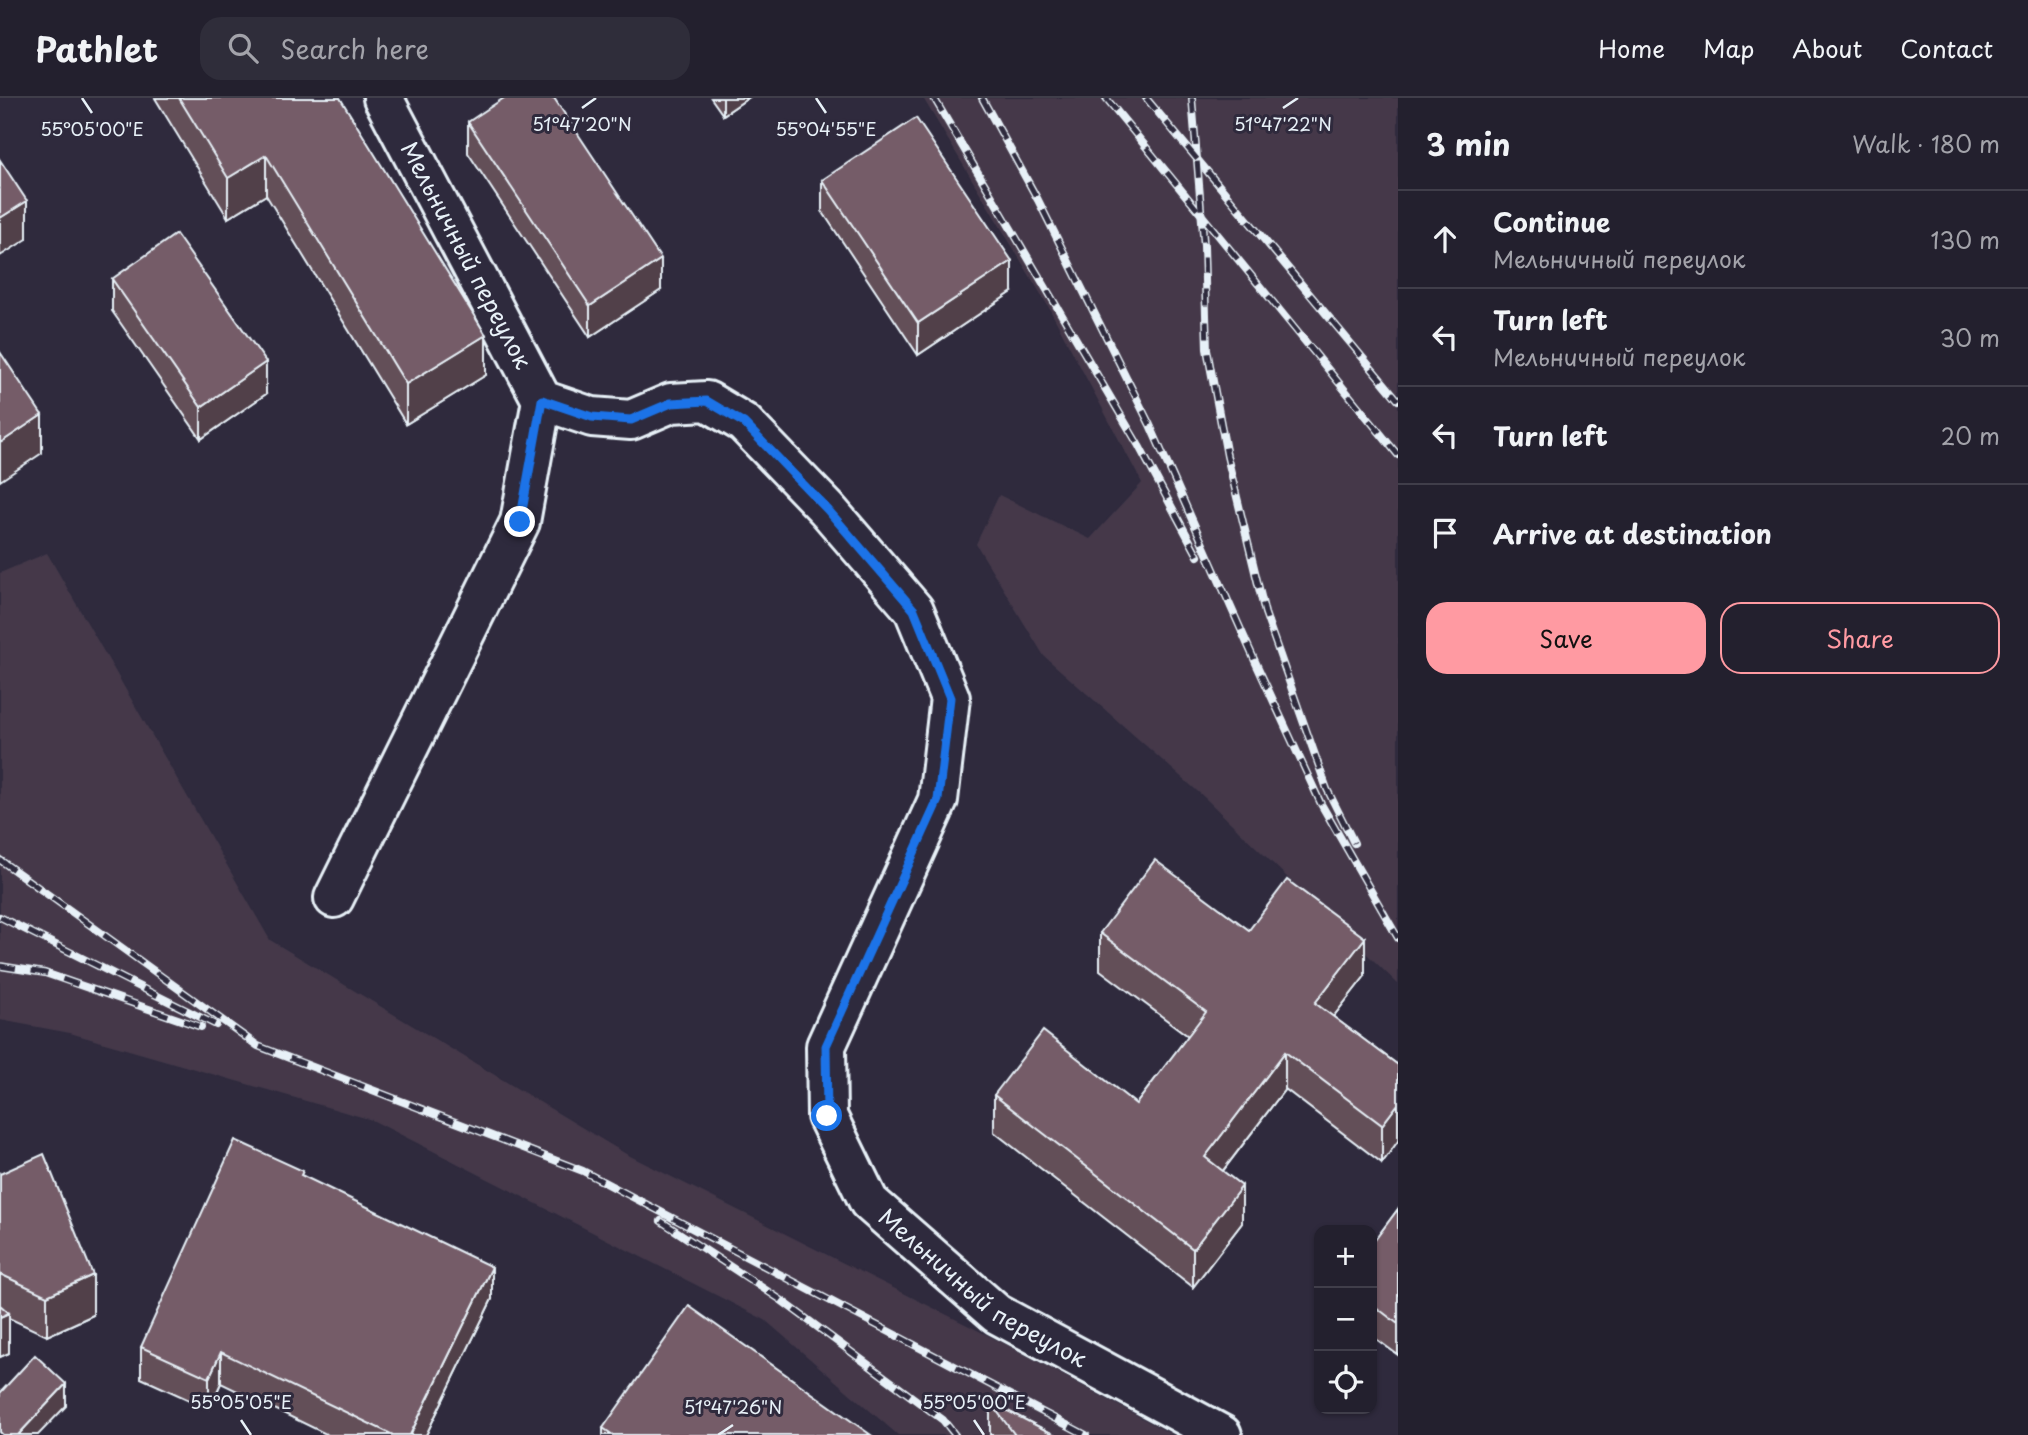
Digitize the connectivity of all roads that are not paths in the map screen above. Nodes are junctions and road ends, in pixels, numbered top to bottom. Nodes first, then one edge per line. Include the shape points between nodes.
1 (383, 98) edge
2 (542, 400) junction
3 (334, 898) dead end
4 (1222, 1435) edge

1 - 2 street, Мельничный переулок
2 - 3 street via 520,522
2 - 4 street, Мельничный переулок via 592,417 631,420 671,403 707,401 744,423 827,509 914,610 950,698 938,800 826,1046 827,1116 869,1202 997,1314

